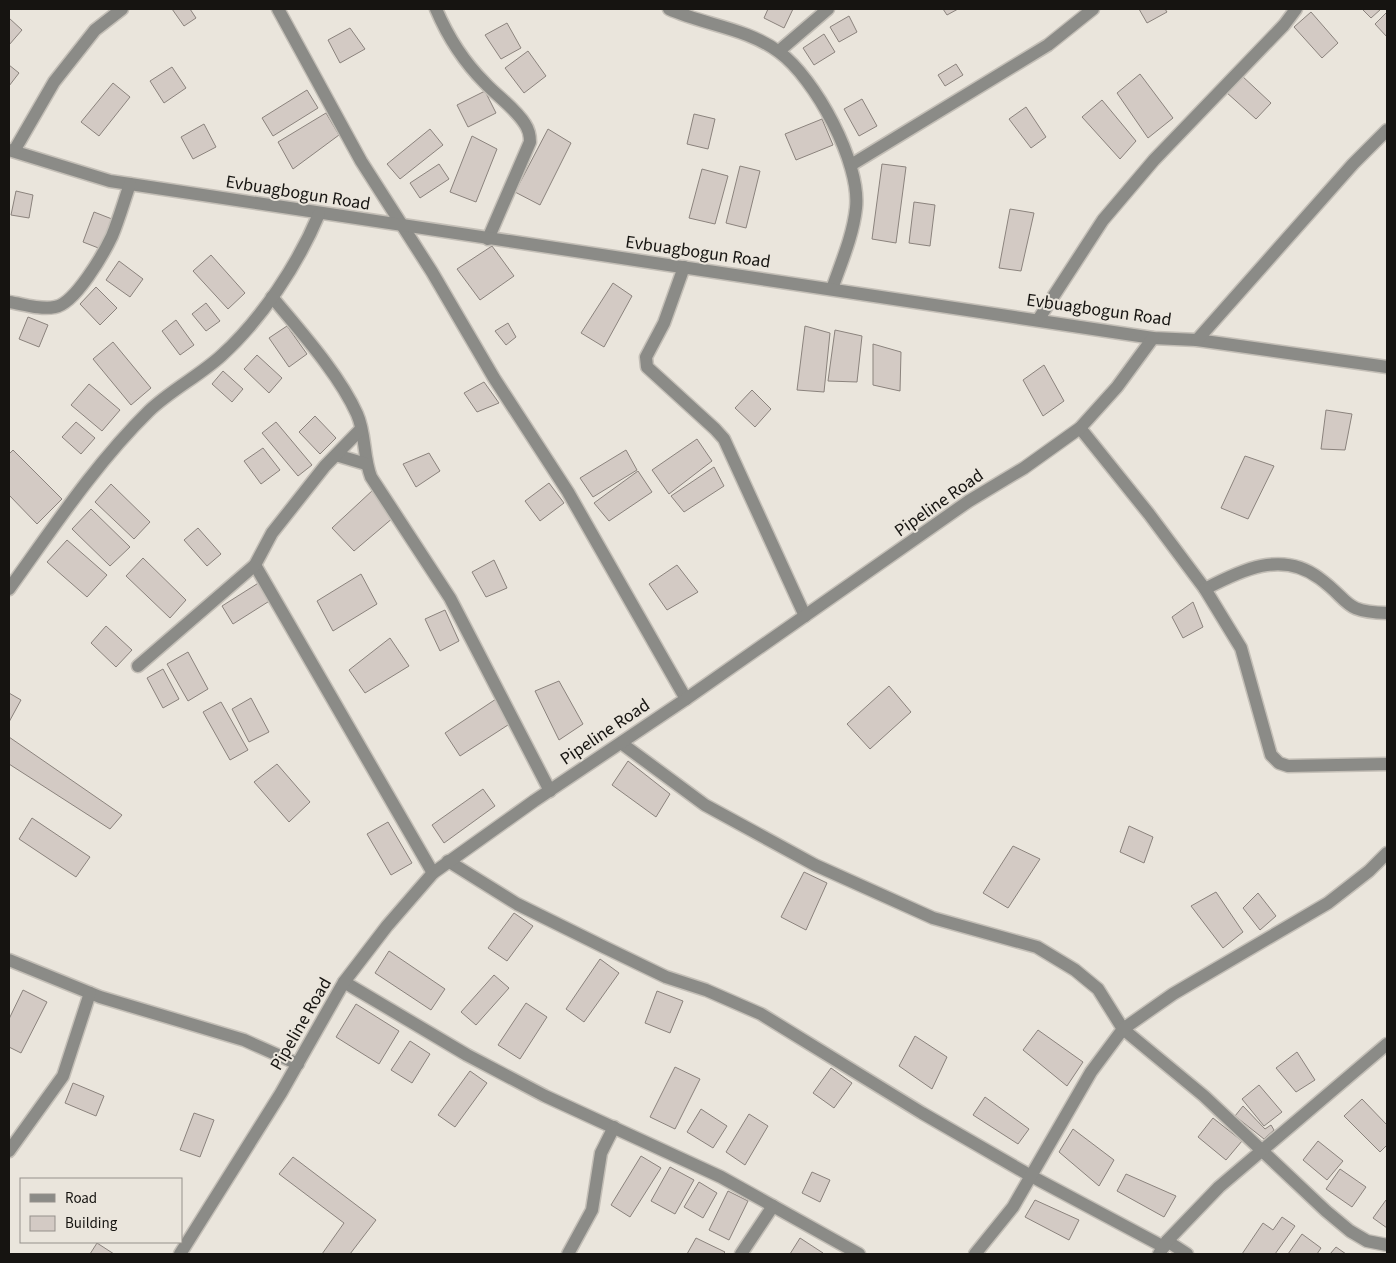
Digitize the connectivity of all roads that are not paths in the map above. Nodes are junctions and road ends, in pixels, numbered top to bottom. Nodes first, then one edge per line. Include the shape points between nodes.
1 (122, 9) edge
2 (278, 9) edge
3 (436, 9) edge
4 (669, 9) edge
5 (828, 9) edge
6 (1093, 9) edge
7 (1296, 9) edge
8 (779, 51) junction
9 (1387, 130) edge
10 (11, 151) edge
11 (851, 165) junction
12 (130, 184) junction
13 (319, 214) junction
14 (402, 226) junction
15 (488, 239) junction
16 (684, 267) junction
17 (832, 289) junction
18 (272, 297) junction
19 (9, 302) edge
20 (1038, 320) junction
21 (1153, 338) junction
22 (1197, 340) junction
23 (1387, 367) edge
24 (1080, 428) junction
25 (361, 429) junction
26 (336, 455) junction
27 (366, 464) junction
28 (255, 565) junction
29 (9, 589) edge
30 (1205, 589) junction
31 (1387, 613) edge
32 (805, 616) junction
33 (138, 666) dead end
34 (686, 699) junction
35 (621, 743) junction
36 (1387, 764) edge
37 (550, 791) junction
38 (1387, 852) edge
39 (448, 861) junction
40 (433, 873) junction
41 (9, 960) edge
42 (344, 982) junction
43 (90, 993) junction
44 (1123, 1029) junction
45 (1387, 1044) edge
46 (298, 1064) junction
47 (614, 1127) junction
48 (9, 1151) edge
49 (1262, 1152) junction
50 (1031, 1176) junction
51 (773, 1206) junction
52 (1387, 1245) edge
53 (1163, 1247) edge
54 (180, 1254) edge
55 (568, 1254) edge
56 (741, 1254) edge
57 (859, 1254) edge
58 (975, 1254) edge
59 (1187, 1254) edge

1 - 10 street via 95,30 54,82
2 - 14 street via 361,162
3 - 15 street via 466,60 482,81 524,122 530,133 530,142
4 - 8 street via 749,36
5 - 8 street
6 - 11 street via 1048,44
7 - 20 street via 1154,160 1103,220
8 - 11 street via 799,69 834,124
9 - 22 street
10 - 12 street, Evbuagbogun Road
11 - 17 street via 856,206 852,232
12 - 13 street, Evbuagbogun Road
12 - 19 street via 112,236 71,297 56,307
13 - 14 street, Evbuagbogun Road
13 - 18 street
14 - 15 street, Evbuagbogun Road
14 - 34 street via 568,492
15 - 16 street, Evbuagbogun Road
16 - 17 street, Evbuagbogun Road
16 - 32 street via 664,323 646,357 647,368 724,439
17 - 20 street, Evbuagbogun Road
18 - 25 street via 317,352 350,400
18 - 29 street via 266,308 221,356 150,410 89,479
20 - 21 street, Evbuagbogun Road
21 - 22 street, Evbuagbogun Road
21 - 24 street, Pipeline Road via 1117,387
22 - 23 street, Evbuagbogun Road
24 - 30 street
24 - 32 street, Pipeline Road
25 - 26 street
25 - 27 street
26 - 27 street
26 - 28 street via 272,533
27 - 37 street via 385,500 450,598
28 - 33 street
28 - 40 street
30 - 31 street via 1267,563 1288,563 1319,577 1351,607 1364,612
30 - 36 street via 1241,648 1272,755 1279,763 1288,766
32 - 34 street, Pipeline Road
34 - 35 street, Pipeline Road
35 - 37 street, Pipeline Road
35 - 44 street via 705,805 815,866 933,918 1037,947 1075,970 1098,989
37 - 39 street, Pipeline Road
38 - 44 street via 1369,871 1328,903 1173,994
39 - 40 street, Pipeline Road
39 - 50 street via 517,904 604,947 666,977 761,1014 922,1114
40 - 42 street, Pipeline Road
41 - 43 street
42 - 46 street, Pipeline Road
42 - 47 street via 475,1059
43 - 46 street via 244,1040
43 - 48 street via 63,1076
44 - 49 street via 1204,1096
44 - 50 street via 1091,1072
45 - 49 street
46 - 54 street, Pipeline Road
47 - 51 street via 721,1177
47 - 55 street via 601,1153 592,1210
49 - 52 street via 1350,1231 1368,1242
49 - 53 street via 1219,1187
50 - 53 street
50 - 58 street via 1013,1207
51 - 56 street
51 - 57 street
53 - 59 street

